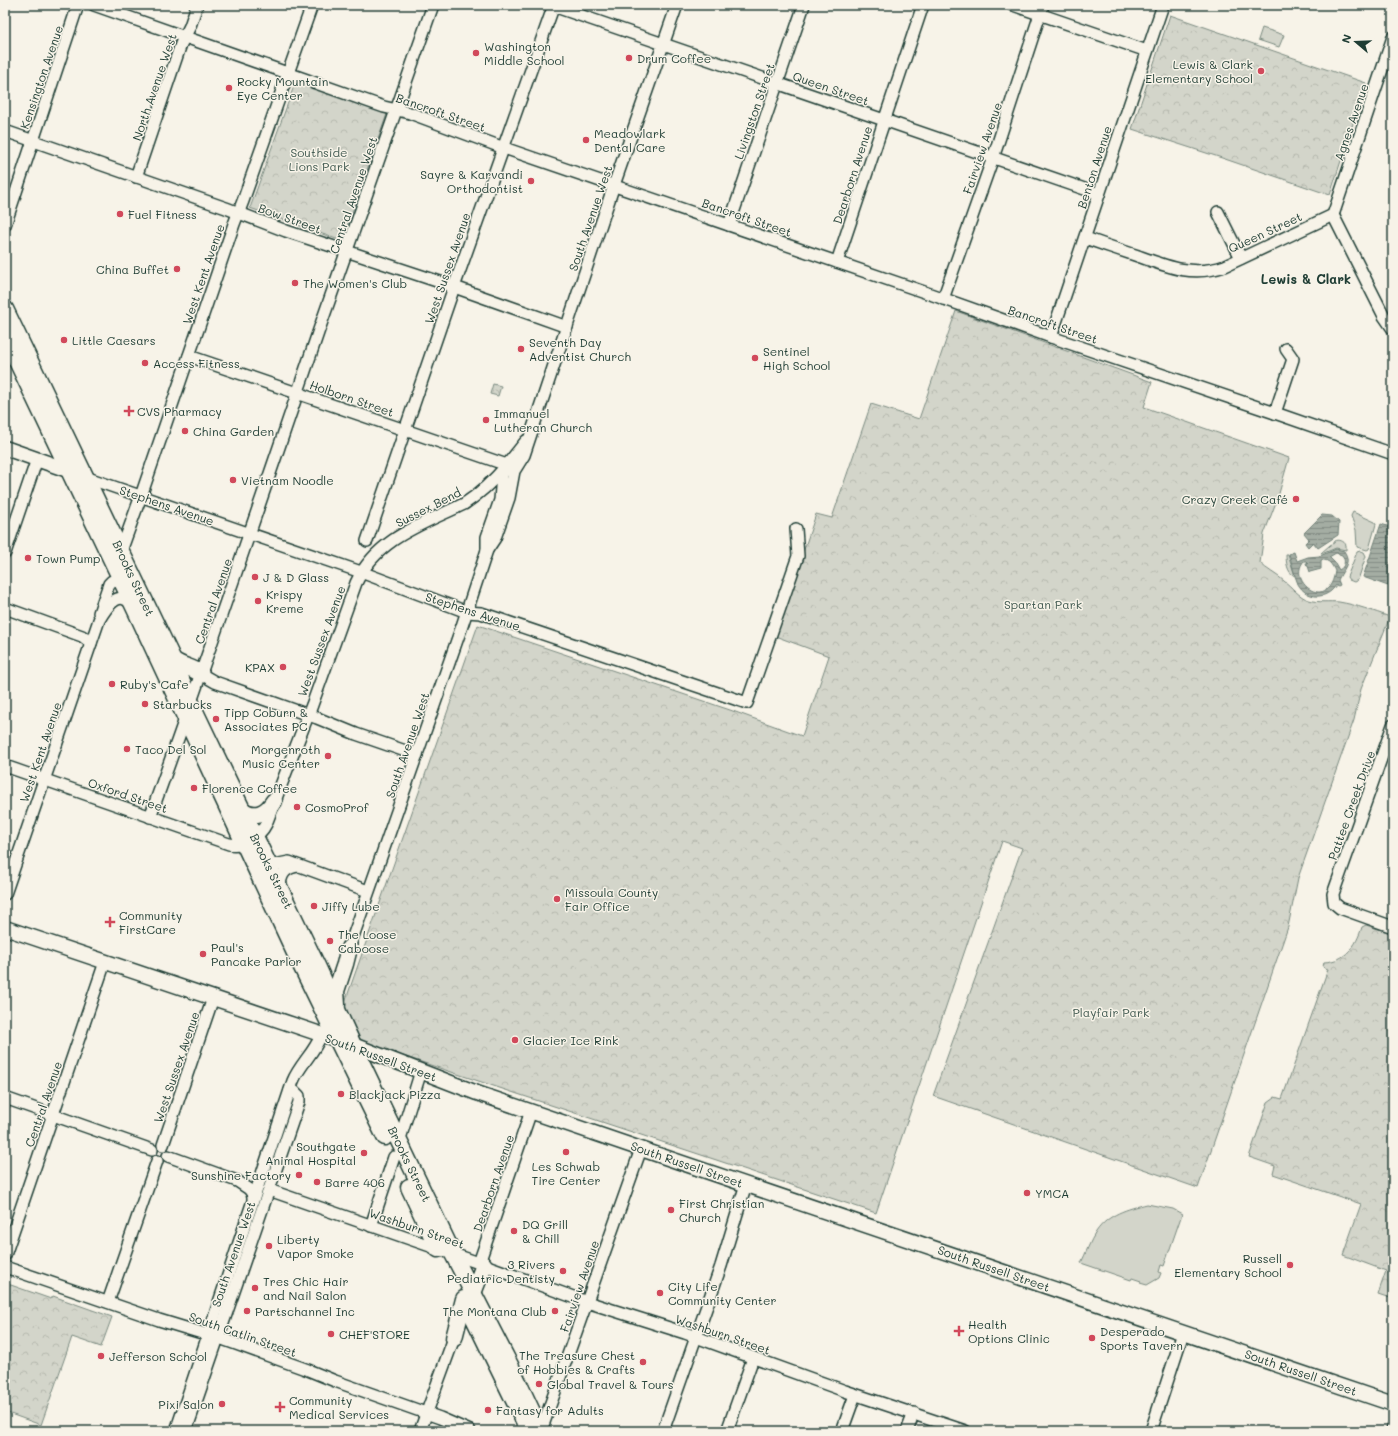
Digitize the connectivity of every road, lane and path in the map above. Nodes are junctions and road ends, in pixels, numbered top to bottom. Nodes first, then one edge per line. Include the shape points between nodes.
1 (78, 5) edge
2 (94, 5) edge
3 (197, 5) edge
4 (312, 5) edge
5 (433, 5) edge
6 (677, 5) edge
7 (804, 5) edge
8 (923, 5) edge
9 (1013, 5) edge
10 (1163, 5) edge
11 (554, 6) edge
12 (1042, 10) edge
13 (184, 37) junction
14 (1393, 37) edge
15 (664, 44) junction
16 (1147, 51) junction
17 (288, 73) junction
18 (777, 83) junction
19 (397, 109) junction
20 (884, 120) junction
21 (5, 131) edge
22 (33, 141) junction
23 (504, 148) junction
24 (992, 157) junction
25 (136, 177) junction
26 (614, 185) junction
27 (1099, 194) junction
28 (1218, 212) dead end
29 (239, 213) junction
30 (1333, 215) junction
31 (5, 225) edge
32 (729, 225) junction
33 (1085, 238) junction
34 (347, 252) junction
35 (1241, 258) junction
36 (837, 262) junction
37 (454, 287) junction
38 (944, 299) junction
39 (5, 310) edge
40 (567, 327) junction
41 (1393, 329) edge
42 (5, 336) edge
43 (1051, 338) junction
44 (1286, 349) dead end
45 (189, 356) junction
46 (299, 393) junction
47 (1275, 413) junction
48 (405, 430) junction
49 (528, 439) junction
50 (5, 448) edge
51 (1393, 454) edge
52 (37, 459) junction
53 (507, 465) junction
54 (68, 470) junction
55 (85, 476) junction
56 (141, 496) junction
57 (796, 529) dead end
58 (249, 534) junction
59 (382, 549) junction
60 (487, 550) junction
61 (121, 551) junction
62 (5, 553) edge
63 (360, 572) junction
64 (121, 579) junction
65 (140, 591) junction
66 (5, 608) edge
67 (136, 611) junction
68 (467, 612) junction
69 (99, 620) junction
70 (91, 643) junction
71 (173, 660) junction
72 (201, 674) junction
73 (188, 710) junction
74 (308, 714) junction
75 (1393, 725) edge
76 (417, 755) junction
77 (5, 766) edge
78 (44, 780) junction
79 (274, 801) junction
80 (241, 809) junction
81 (150, 817) junction
82 (249, 840) junction
83 (266, 862) junction
84 (299, 866) junction
85 (280, 889) junction
86 (368, 891) junction
87 (5, 894) edge
88 (1393, 927) edge
89 (5, 928) edge
90 (349, 948) junction
91 (103, 968) junction
92 (322, 969) junction
93 (211, 1004) junction
94 (331, 1012) junction
95 (321, 1035) junction
96 (337, 1040) junction
97 (353, 1045) junction
98 (421, 1071) junction
99 (290, 1090) junction
100 (5, 1098) edge
101 (531, 1110) junction
102 (53, 1115) junction
103 (275, 1134) junction
104 (163, 1145) junction
105 (641, 1149) junction
106 (152, 1150) junction
107 (397, 1150) junction
108 (168, 1156) junction
109 (157, 1161) junction
110 (262, 1172) junction
111 (237, 1181) junction
112 (746, 1184) junction
113 (269, 1190) junction
114 (253, 1198) junction
115 (372, 1226) junction
116 (445, 1251) junction
117 (5, 1255) edge
118 (481, 1264) junction
119 (5, 1267) edge
120 (469, 1296) junction
121 (108, 1302) junction
122 (587, 1302) junction
123 (481, 1333) junction
124 (1183, 1333) junction
125 (213, 1336) junction
126 (697, 1337) junction
127 (454, 1338) junction
128 (753, 1358) junction
129 (856, 1395) junction
130 (1393, 1404) edge
131 (427, 1413) junction
132 (914, 1413) junction
133 (176, 1431) edge
134 (186, 1431) edge
135 (420, 1431) edge
136 (470, 1431) edge
137 (529, 1431) edge
138 (541, 1431) edge
139 (663, 1431) edge
140 (727, 1431) edge
141 (842, 1431) edge
142 (907, 1431) edge
143 (965, 1431) edge
144 (1151, 1431) edge

1 - 22 street, Kensington Avenue
2 - 13 street, Bancroft Street
3 - 13 street, North Avenue West
4 - 17 street, West Kent Avenue
5 - 19 street, Central Avenue West
6 - 15 street, South Avenue West
7 - 18 street, Livingston Street
8 - 20 street, Dearborn Avenue
9 - 12 street
10 - 16 street, Benton Avenue
11 - 15 street, Queen Street
11 - 23 street, West Sussex Avenue
12 - 16 street
12 - 24 street, Fairview Avenue
13 - 17 street, Bancroft Street
13 - 25 street, North Avenue West
14 - 30 street, Agnes Avenue
15 - 18 street, Queen Street
15 - 26 street, South Avenue West
16 - 27 street, Benton Avenue
17 - 19 street, Bancroft Street via 384,107
17 - 29 street, West Kent Avenue
18 - 20 street, Queen Street
18 - 32 street, Livingston Street
19 - 23 street, Bancroft Street
19 - 34 street, Central Avenue West
20 - 24 street, Queen Street
20 - 36 street, Dearborn Avenue
21 - 22 street, Bow Street
22 - 25 street, Bow Street
22 - 31 street, Kensington Avenue
23 - 26 street, Bancroft Street
23 - 37 street, West Sussex Avenue
24 - 27 street, Queen Street
24 - 38 street, Fairview Avenue
25 - 29 street, Bow Street
26 - 32 street, Bancroft Street
26 - 40 street, South Avenue West
27 - 33 street, Benton Avenue
28 - 35 street
29 - 34 street, Bow Street
29 - 45 street, West Kent Avenue
30 - 35 street, Queen Street
30 - 41 street
32 - 36 street, Bancroft Street
33 - 35 street, Queen Street via 1177,270 1216,269
33 - 43 street, Benton Avenue
34 - 37 street, Bow Street
34 - 46 street, Central Avenue West
36 - 38 street, Bancroft Street
37 - 40 street, Bow Street
37 - 48 street, West Sussex Avenue
38 - 43 street, Bancroft Street
39 - 55 highway, Brooks Street
40 - 49 street, South Avenue West
42 - 54 highway, Brooks Street
43 - 47 street, Bancroft Street
44 - 47 street via 1293,359
45 - 46 street, Holborn Street
45 - 56 street, West Kent Avenue
46 - 48 street, Holborn Street
46 - 58 street, Central Avenue
47 - 51 street, Bancroft Street
48 - 53 street, Holborn Street
48 - 59 street, West Sussex Avenue via 368,538
49 - 53 street, South Avenue West
49 - 60 street, South Avenue West via 524,455 514,471 510,498 495,538
50 - 52 main road, Stephens Avenue
52 - 54 main road, Stephens Avenue
52 - 62 street
53 - 59 street, Sussex Bend via 472,499 415,526
53 - 60 street, South Avenue West via 502,475 500,500 487,537
54 - 55 main road, Stephens Avenue
54 - 64 highway, Brooks Street
55 - 56 street, Stephens Avenue
55 - 61 highway, Brooks Street
56 - 58 street, Stephens Avenue
56 - 61 street, West Kent Avenue
57 - 68 street, Stephens Avenue via 798,556 747,703 481,613
58 - 63 street, Stephens Avenue
58 - 72 street, Central Avenue
59 - 63 street, Sussex Bend
60 - 68 street, South Avenue West
61 - 65 highway, Brooks Street
63 - 68 street, Stephens Avenue
63 - 74 street, West Sussex Avenue
64 - 65 highway via 128,581
64 - 67 highway, Brooks Street
64 - 69 street, West Kent Avenue via 109,584
65 - 71 highway, Brooks Street
66 - 70 street via 82,636
67 - 69 street, West Kent Avenue via 129,602 118,599 109,604
67 - 73 highway, Brooks Street
68 - 76 street, South Avenue West
69 - 70 street, West Kent Avenue
70 - 78 street, West Kent Avenue
71 - 72 highway via 198,670
71 - 73 highway, Brooks Street
72 - 73 street, Central Avenue
72 - 74 street via 215,682
73 - 80 highway, Brooks Street
73 - 81 street, Central Avenue
73 - 82 highway, Brooks Street
74 - 76 street
74 - 79 street, West Sussex Avenue
75 - 88 street, Pattee Creek Drive via 1333,894 1334,903 1340,908
76 - 86 street, South Avenue West
77 - 78 street, Oxford Street
78 - 81 street, Oxford Street
78 - 87 street, West Kent Avenue
79 - 80 highway via 269,809 260,814 253,815
79 - 82 street, West Sussex Avenue via 264,828
80 - 82 highway, Brooks Street
81 - 82 street, Oxford Street via 229,844 236,845
82 - 83 highway, Brooks Street
82 - 94 highway, Brooks Street
83 - 84 street via 274,865 287,862
83 - 85 highway, Brooks Street
84 - 85 street via 291,867 284,872
84 - 86 street
85 - 92 highway, Brooks Street
86 - 90 street, South Avenue West
89 - 91 main road, South Russell Street
90 - 92 highway via 337,966 331,970
90 - 94 highway
91 - 93 main road, South Russell Street
91 - 102 street, Central Avenue
92 - 94 highway, Brooks Street
93 - 95 main road, South Russell Street
93 - 104 street, West Sussex Avenue
94 - 95 highway
94 - 96 highway, Brooks Street
94 - 97 highway, Brooks Street
95 - 96 main road, South Russell Street
95 - 99 street, South Avenue West via 296,1074
96 - 97 main road, South Russell Street
96 - 107 highway, Brooks Street
97 - 98 main road, South Russell Street
97 - 107 highway, Brooks Street
98 - 101 main road, South Russell Street
98 - 107 street
99 - 103 street, South Avenue West
99 - 113 street, South Avenue West via 299,1096 299,1102
100 - 102 street
101 - 105 main road, South Russell Street
101 - 118 street, Dearborn Avenue
102 - 106 street
102 - 117 street, Central Avenue
103 - 110 street, South Avenue West
103 - 113 street via 275,1151 265,1184
104 - 106 street via 155,1146
104 - 108 street via 168,1150
105 - 112 main road, South Russell Street
105 - 122 street, Fairview Avenue
106 - 109 street via 152,1156
107 - 115 street
107 - 116 highway, Brooks Street
108 - 109 street via 165,1160
108 - 111 street
109 - 121 street
110 - 111 street via 251,1179
110 - 114 street, South Avenue West
111 - 114 street via 252,1192
112 - 124 main road, South Russell Street
112 - 126 street
113 - 115 street, Washburn Street
113 - 125 street, South Avenue West
114 - 125 street, South Avenue West
115 - 116 street, Washburn Street
116 - 118 street, Washburn Street
116 - 120 highway, Brooks Street
118 - 120 highway
118 - 122 street, Washburn Street
119 - 121 street, South Catlin Street
120 - 123 highway, Brooks Street
120 - 127 highway
120 - 138 highway, Brooks Street via 511,1367
121 - 125 street, South Catlin Street
122 - 126 street, Washburn Street
122 - 138 street, Fairview Avenue
123 - 127 highway via 469,1330
123 - 137 highway, Brooks Street
124 - 130 main road, South Russell Street
124 - 144 street
125 - 131 street, South Catlin Street
125 - 133 street, South Avenue West
125 - 134 street, South Avenue West
126 - 128 street, Washburn Street
126 - 139 street
127 - 131 street
128 - 129 street, Washburn Street
128 - 140 street
129 - 132 street, Washburn Street
129 - 141 street
131 - 135 street
131 - 136 street, South Catlin Street
132 - 142 street
132 - 143 street, Washburn Street

